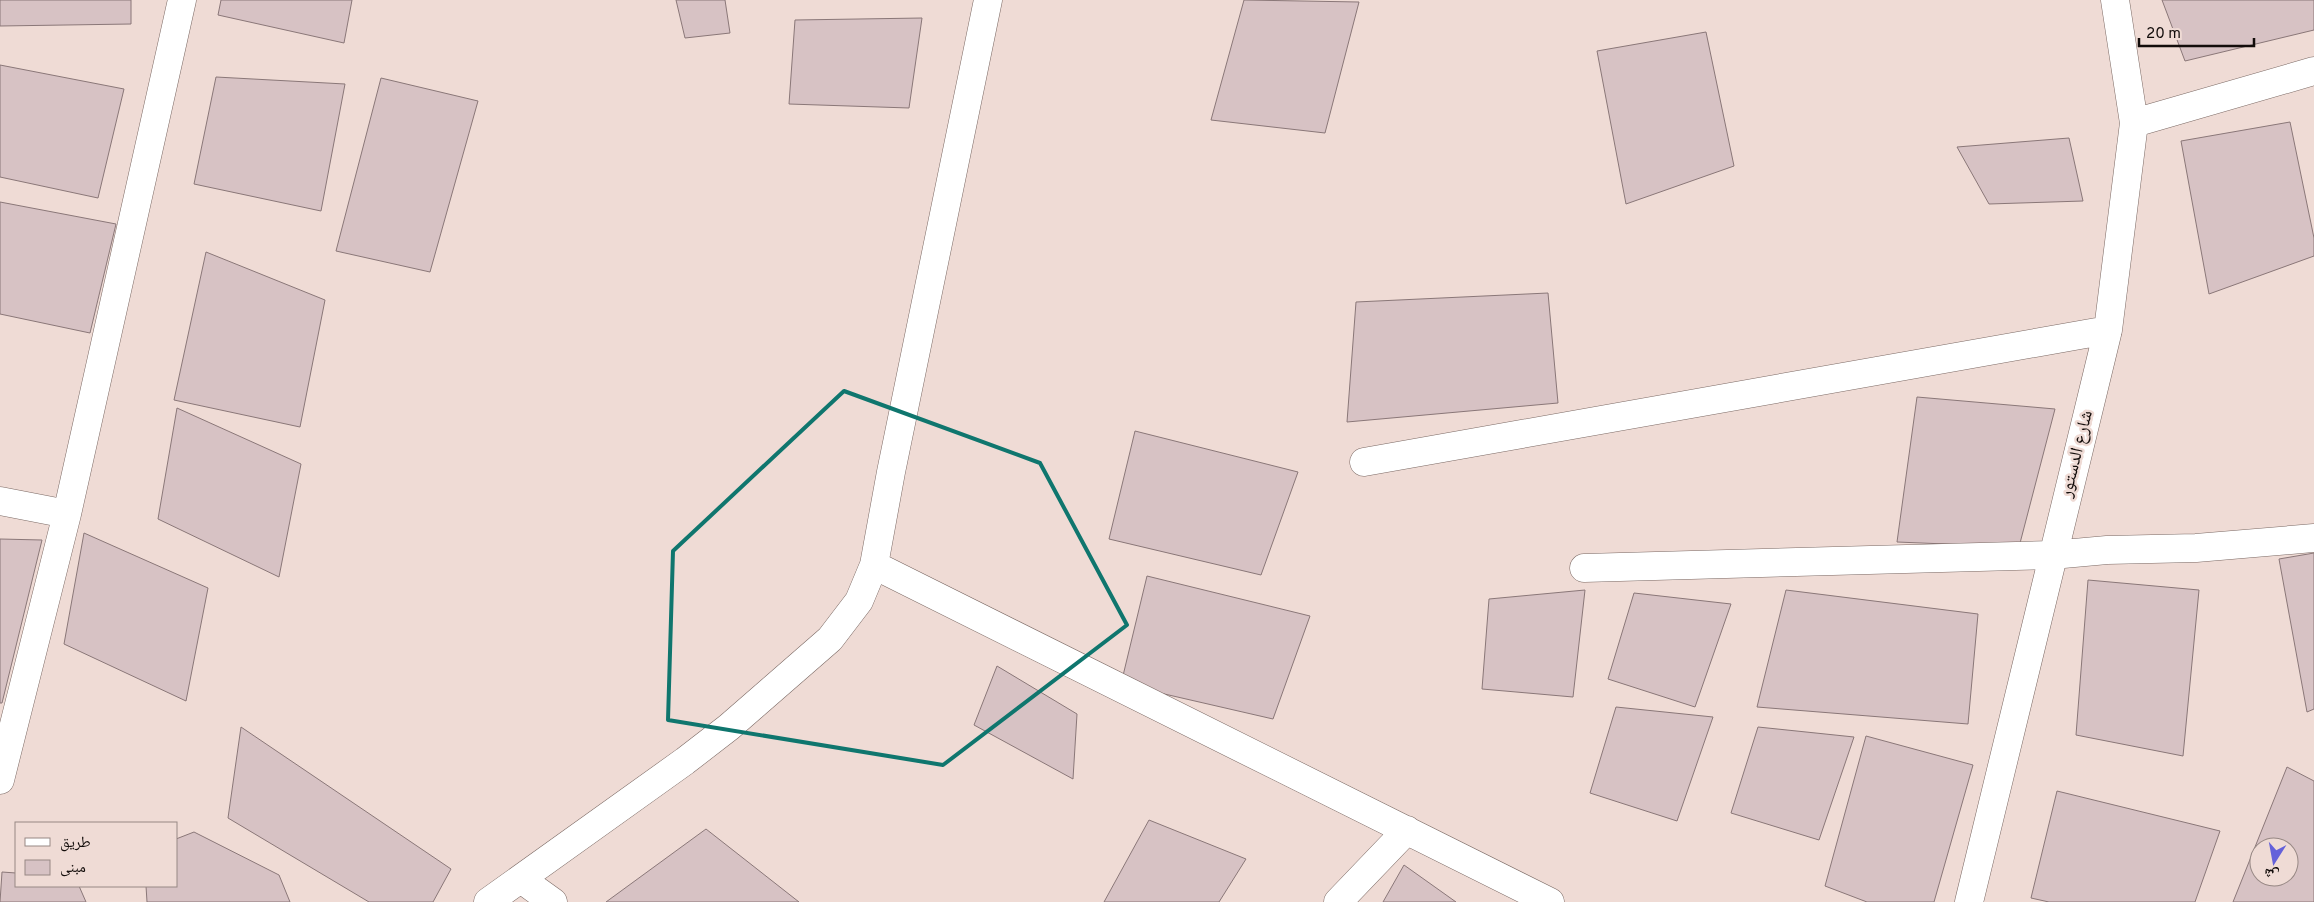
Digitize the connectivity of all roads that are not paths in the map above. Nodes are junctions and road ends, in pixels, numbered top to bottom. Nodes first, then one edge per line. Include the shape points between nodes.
1 (182, 0) edge
2 (988, 0) edge
3 (2115, 0) edge
4 (2314, 71) edge
5 (2134, 123) junction
6 (2108, 330) junction
7 (1364, 462) dead end
8 (0, 501) edge
9 (67, 514) junction
10 (2314, 538) edge
11 (2052, 555) junction
12 (874, 565) junction
13 (1584, 568) dead end
14 (0, 780) edge
15 (1407, 830) junction
16 (521, 880) junction
17 (1976, 900) edge
18 (488, 902) edge
19 (553, 902) edge
20 (1338, 902) edge
21 (1550, 902) edge

1 - 9 street
2 - 12 street
3 - 5 street, شارع الدستور
4 - 5 street
5 - 6 street, شارع الدستور
6 - 7 street
6 - 11 street, شارع الدستور
8 - 9 street
9 - 14 street
10 - 11 street
11 - 13 street
11 - 17 street, شارع الدستور
12 - 15 street
12 - 16 street via 859,601 830,639 793,674 685,761
15 - 20 street
15 - 21 street
16 - 18 street
16 - 19 street

